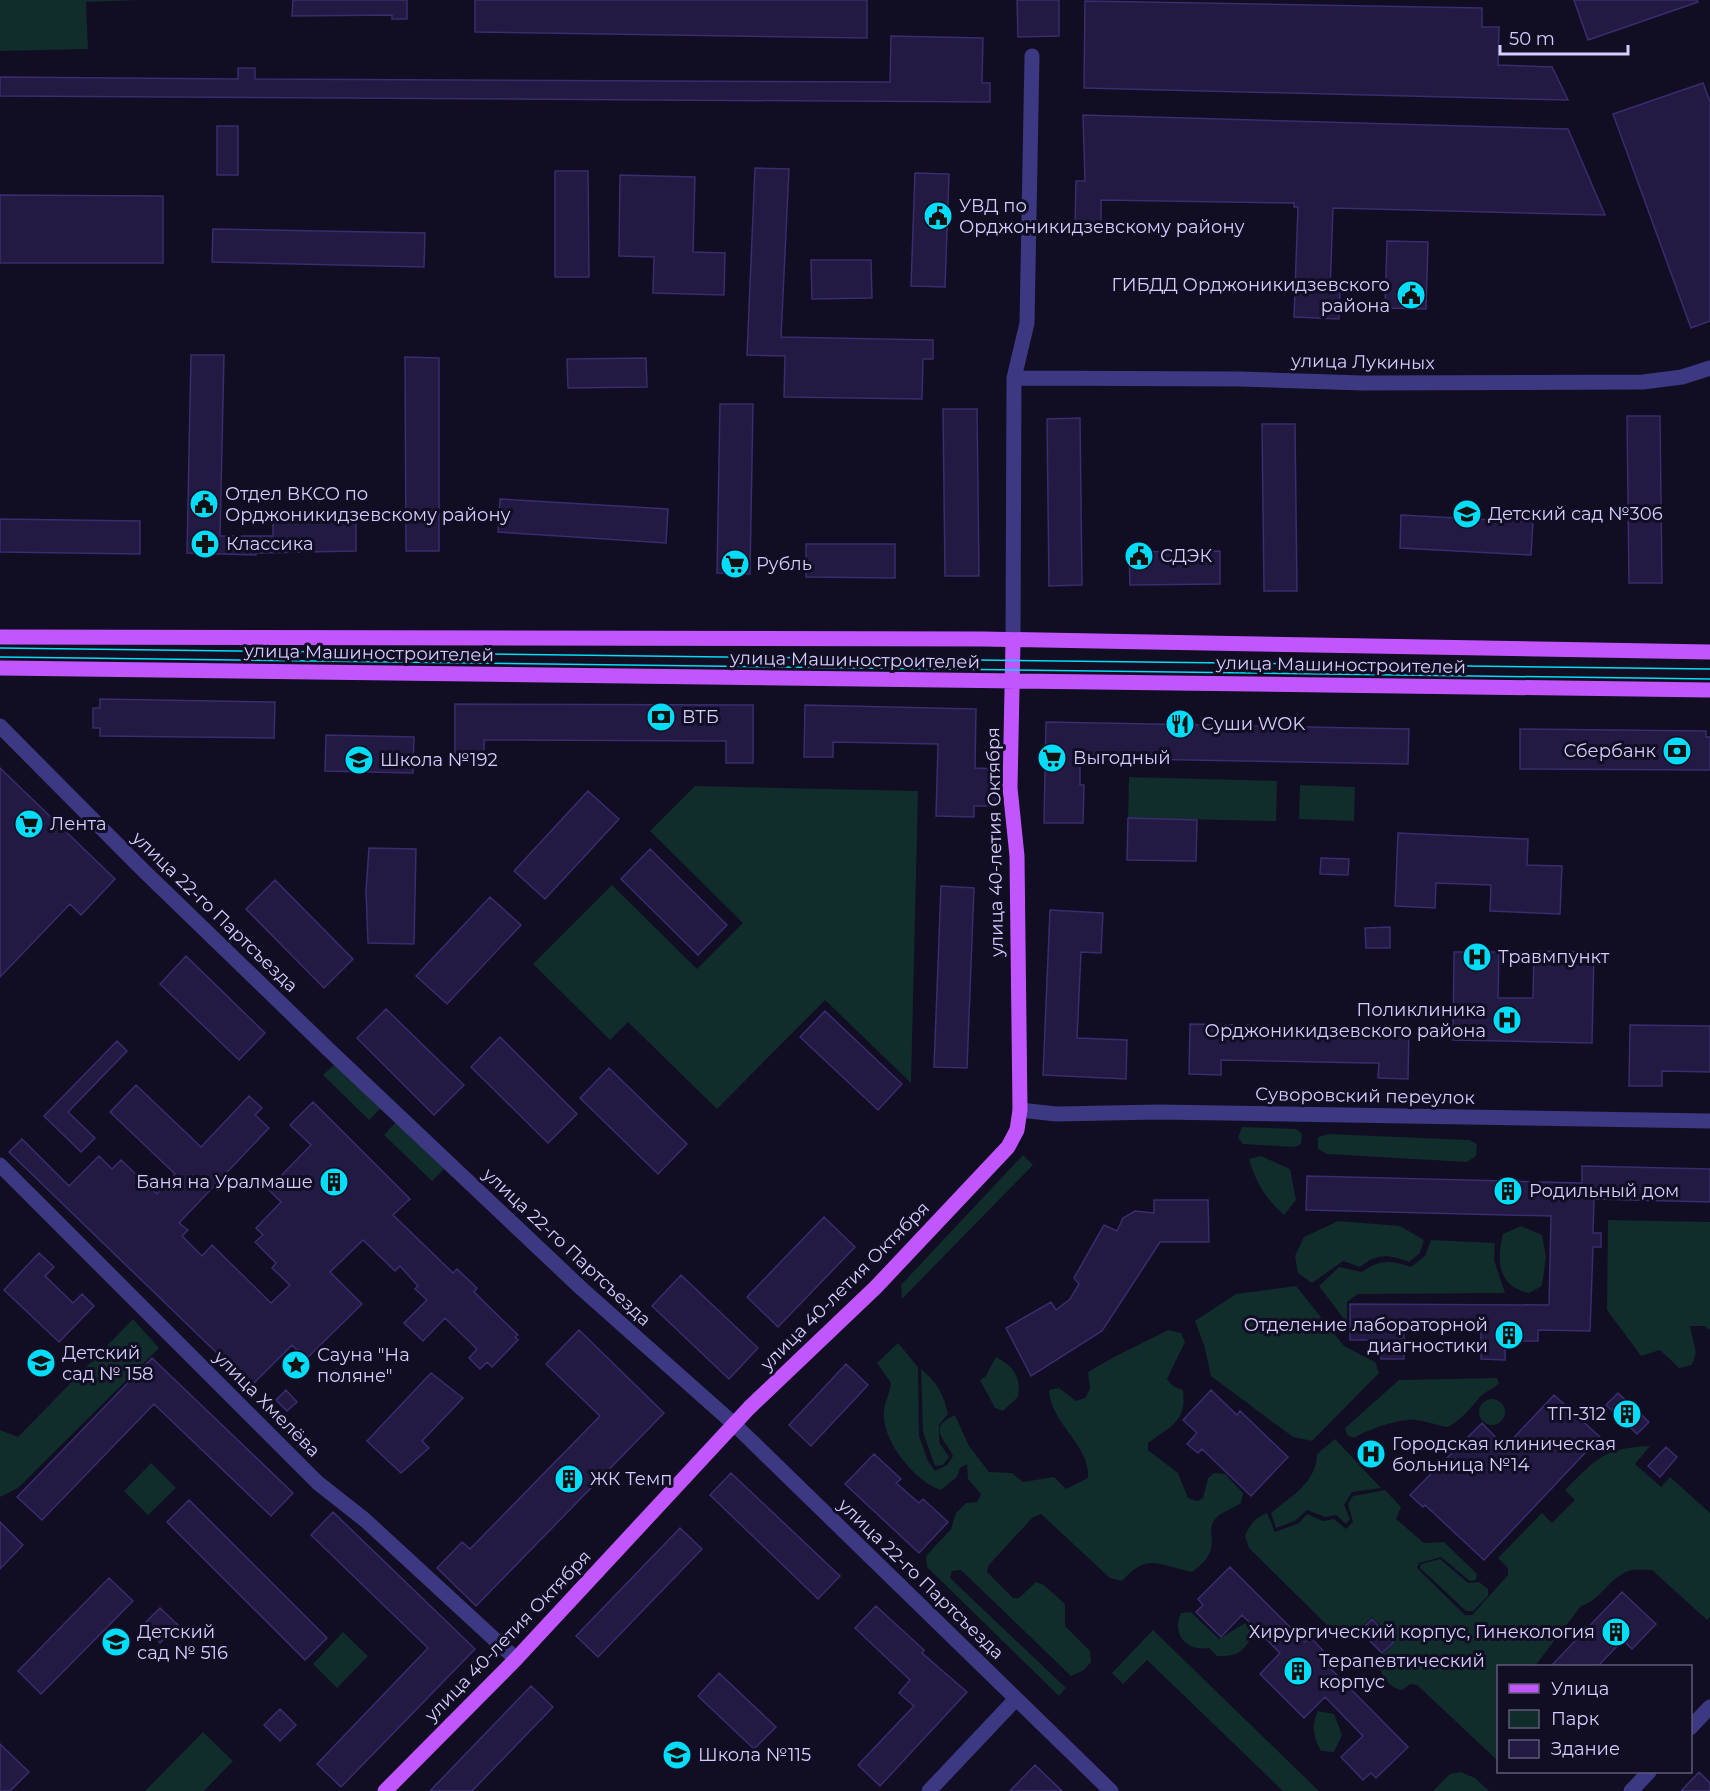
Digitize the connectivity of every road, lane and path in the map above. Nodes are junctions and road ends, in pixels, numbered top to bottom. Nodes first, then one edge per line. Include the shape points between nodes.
1 (1032, 56) dead end
2 (1710, 369) edge
3 (1014, 378) junction
4 (0, 637) edge
5 (1013, 641) junction
6 (1710, 652) edge
7 (0, 668) edge
8 (1012, 681) junction
9 (1710, 690) edge
10 (0, 726) edge
11 (1020, 1110) junction
12 (1710, 1121) edge
13 (0, 1165) edge
14 (734, 1424) junction
15 (516, 1659) junction
16 (1016, 1699) junction
17 (1710, 1707) edge
18 (1692, 1726) edge
19 (1648, 1773) edge
20 (385, 1791) edge
21 (929, 1791) edge
22 (1111, 1791) edge
23 (1631, 1791) edge

1 - 3 street via 1027,323
2 - 3 street, улица Лукиных via 1643,382
3 - 5 street
4 - 5 main road, улица Машиностроителей
5 - 6 main road, улица Машиностроителей
5 - 8 main road, улица 40-летия Октября
7 - 8 main road, улица Машиностроителей
8 - 9 main road, улица Машиностроителей
8 - 11 main road, улица 40-летия Октября via 1010,788 1017,856
10 - 14 street, улица 22-го Партсъезда via 328,1049 582,1289
11 - 12 street, Суворовский переулок via 1056,1114 1159,1112
11 - 14 main road, улица 40-летия Октября via 1017,1130 1008,1147 876,1287
13 - 15 street, улица Хмелёва via 318,1483 365,1520
14 - 15 main road, улица 40-летия Октября
14 - 16 street, улица 22-го Партсъезда
15 - 20 main road, улица 40-летия Октября
16 - 21 street
16 - 22 street, улица 22-го Партсъезда
17 - 18 street
19 - 23 street

